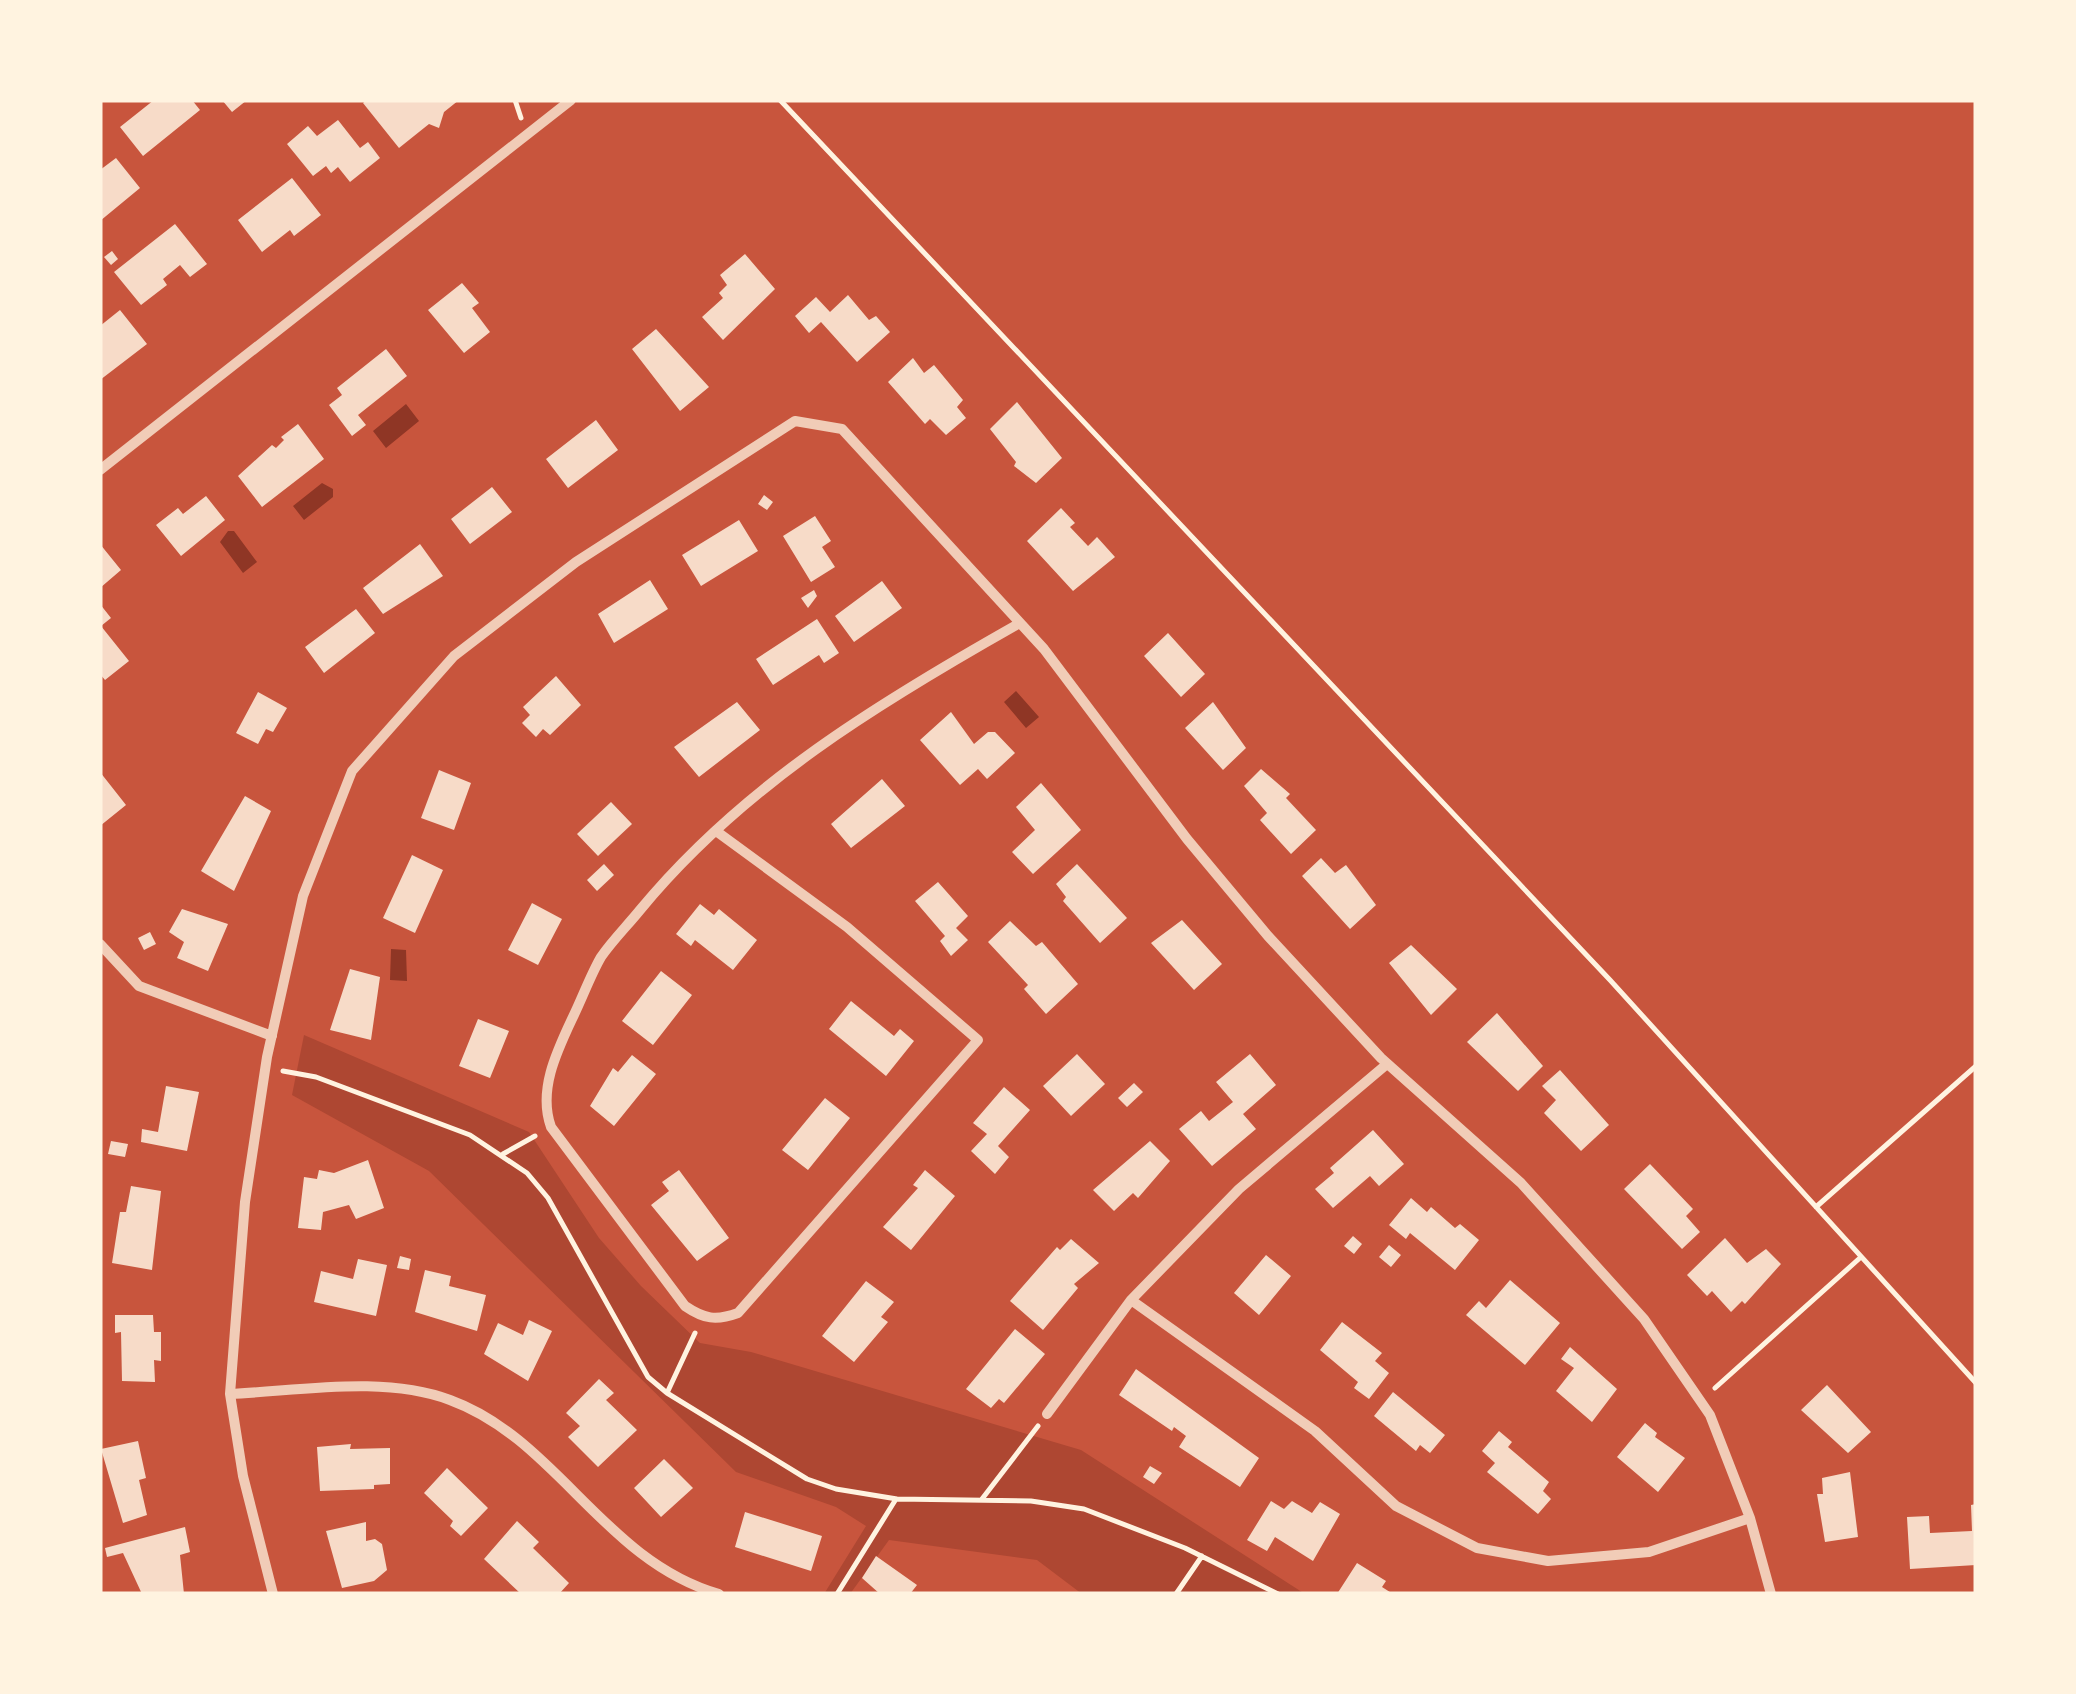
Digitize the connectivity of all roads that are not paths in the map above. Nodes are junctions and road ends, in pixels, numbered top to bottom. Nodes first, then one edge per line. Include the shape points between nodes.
1 (571, 100) edge
2 (100, 470) edge
3 (1020, 623) junction
4 (716, 831) junction
5 (100, 944) edge
6 (272, 1036) junction
7 (1388, 1064) junction
8 (1131, 1300) junction
9 (230, 1394) junction
10 (1046, 1414) road end
11 (1750, 1518) junction
12 (273, 1594) edge
13 (719, 1594) edge
14 (1771, 1594) edge

1 - 2 street
3 - 4 street via 886,699 776,777
3 - 6 street via 842,429 795,421 576,562 454,656 352,771 303,896
3 - 7 street via 1268,936
4 - 4 street via 847,926 978,1040 738,1312 702,1318 685,1306 551,1127 543,1103 560,1044 602,957 672,870
5 - 6 street via 138,986
6 - 9 street via 245,1202
7 - 8 street via 1239,1189
7 - 11 street via 1521,1183 1644,1319 1700,1401
8 - 10 street
8 - 11 street via 1315,1430 1396,1506 1477,1548 1548,1561 1649,1552
9 - 12 street
9 - 13 street via 393,1388 449,1399 496,1424 651,1565
11 - 14 street

